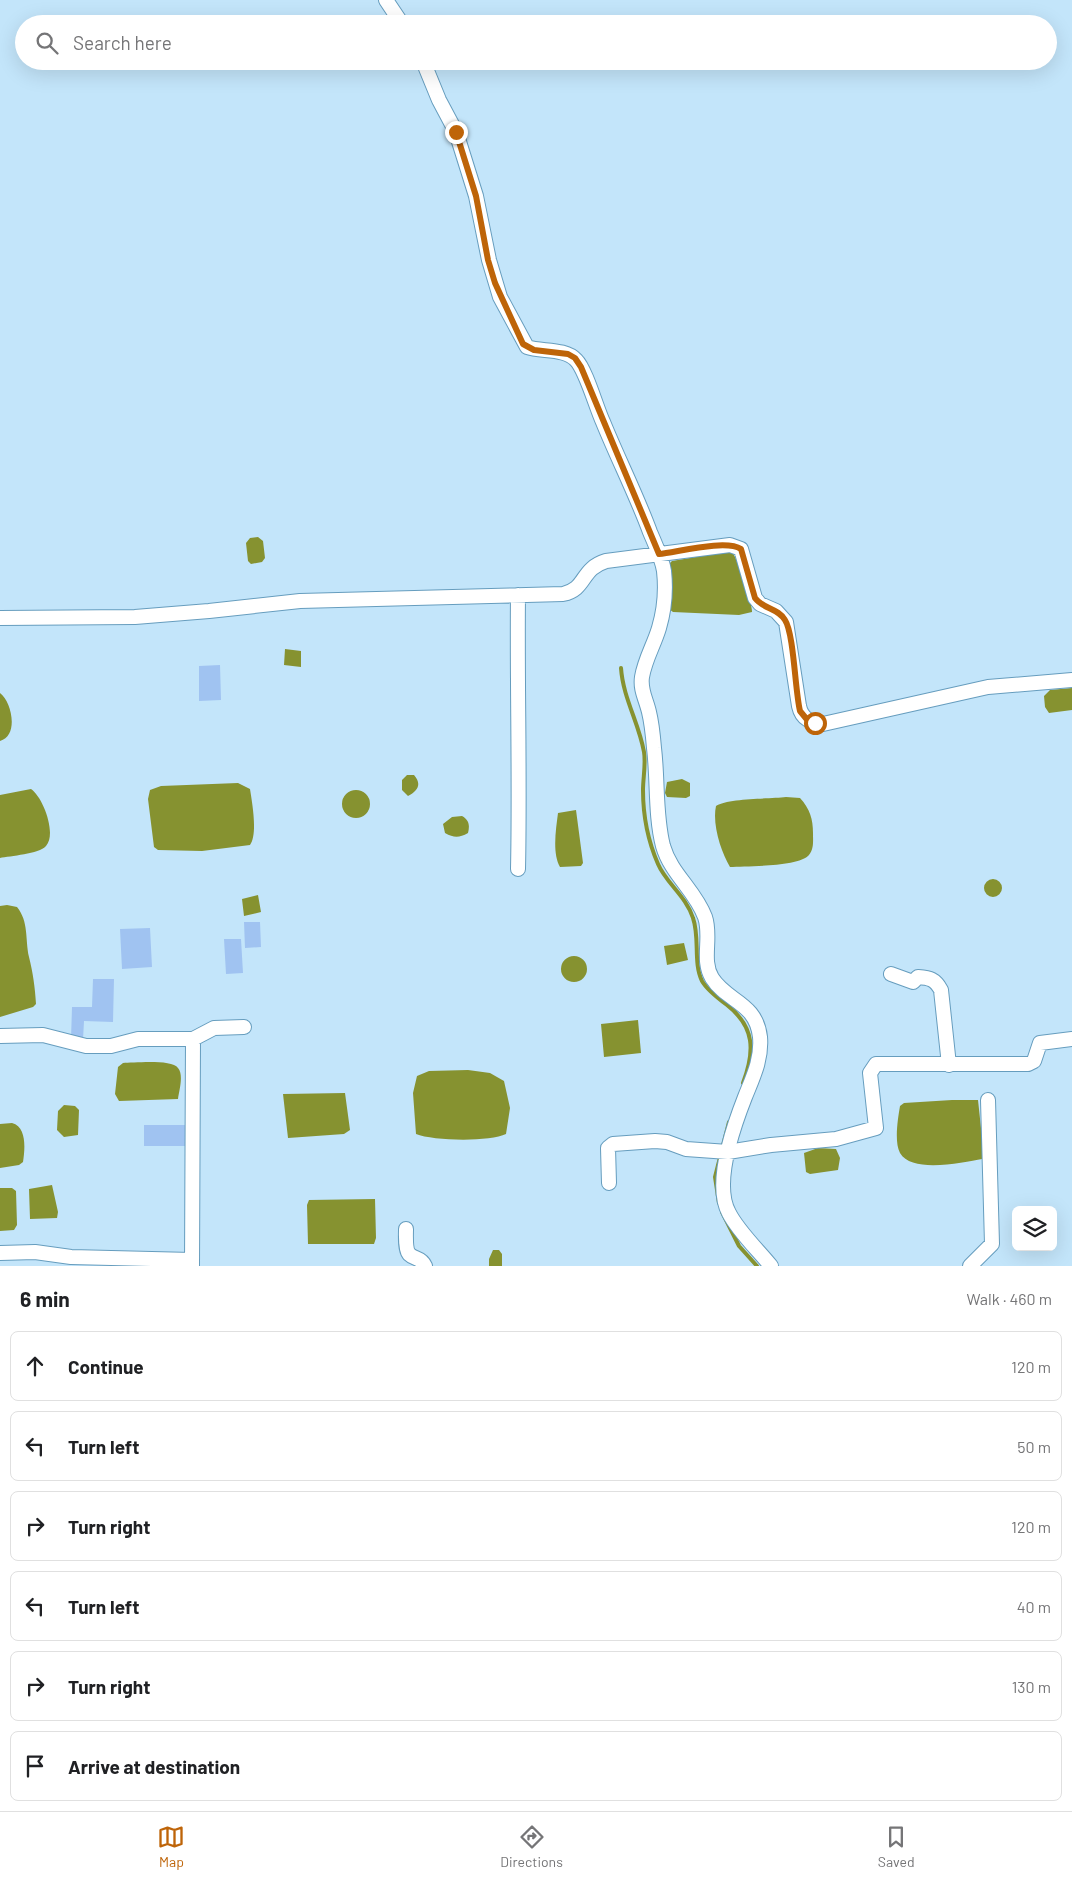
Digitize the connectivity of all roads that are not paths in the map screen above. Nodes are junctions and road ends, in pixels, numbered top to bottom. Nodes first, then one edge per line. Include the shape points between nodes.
1 (386, 0) edge
2 (396, 15) edge
3 (427, 70) edge
4 (659, 554) junction
5 (518, 595) junction
6 (0, 618) edge
7 (1072, 680) edge
8 (518, 869) dead end
9 (891, 974) dead end
10 (244, 1027) dead end
11 (0, 1036) edge
12 (193, 1039) junction
13 (1072, 1039) edge
14 (949, 1065) junction
15 (988, 1100) dead end
16 (728, 1152) junction
17 (609, 1183) dead end
18 (406, 1229) dead end
19 (0, 1253) edge
20 (192, 1263) edge
21 (425, 1266) edge
22 (771, 1266) edge
23 (970, 1266) edge

1 - 2 street
3 - 4 street via 456,132 476,196 488,260 503,303 527,347 568,354 581,367
4 - 5 street via 597,564 590,568 582,583 572,592
4 - 7 street via 717,545 741,549 755,598 776,611 786,622 799,706 809,722 823,724 988,687
4 - 16 street via 664,570 664,601 660,627 641,680 654,748 662,843 667,859 693,893 706,920 709,972 723,991 745,1005 760,1035 756,1070 735,1123
5 - 6 street via 300,601 135,616
5 - 8 street
9 - 14 street via 913,982 918,978 931,978 936,982 941,990
10 - 12 street via 214,1028
11 - 12 street via 42,1035 86,1046 111,1046 138,1039
12 - 20 street
13 - 14 street via 1040,1043 1034,1061 1028,1064
14 - 16 street via 884,1064 872,1067 876,1128 872,1131 836,1139
15 - 23 street via 992,1244
16 - 17 street via 686,1149 655,1140 613,1144 608,1148
16 - 22 street via 724,1198 728,1213
18 - 21 street via 408,1251 421,1259
19 - 20 street via 35,1252

